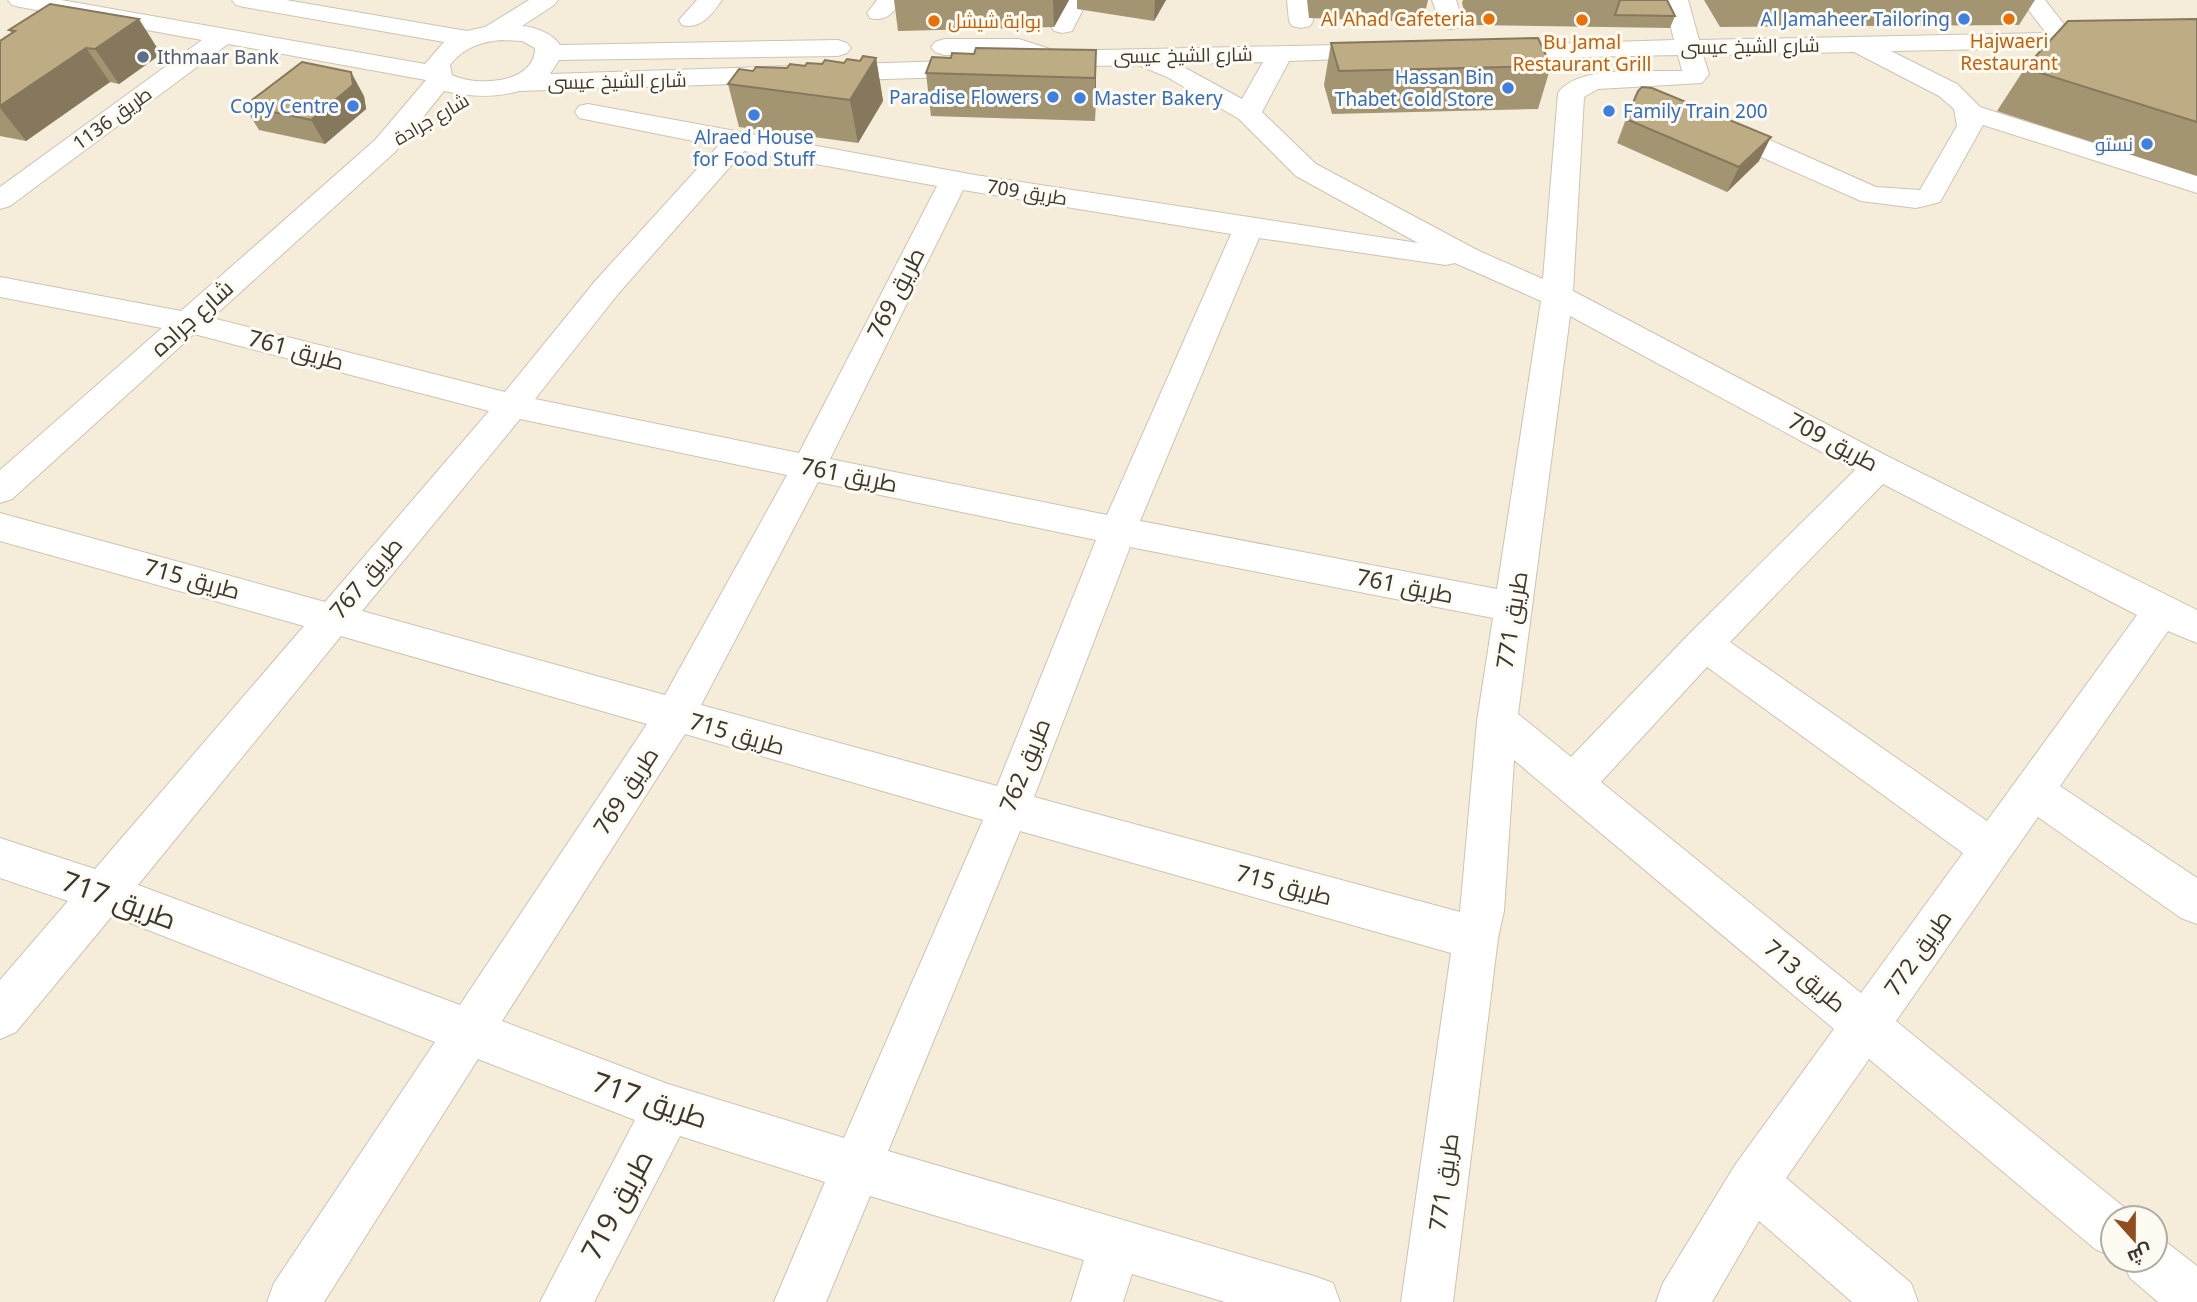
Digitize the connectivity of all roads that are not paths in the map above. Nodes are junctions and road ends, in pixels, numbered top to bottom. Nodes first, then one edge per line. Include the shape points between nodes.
1 (20, 0) edge
2 (244, 0) edge
3 (547, 0) edge
4 (557, 0) edge
5 (710, 0) edge
6 (1076, 0) edge
7 (1676, 0) edge
8 (2033, 0) edge
9 (691, 20) dead end
10 (1063, 26) dead end
11 (223, 36) junction
12 (481, 36) junction
13 (2197, 38) edge
14 (2066, 42) junction
15 (1857, 43) junction
16 (545, 46) junction
17 (1689, 47) junction
18 (1648, 48) junction
19 (1471, 51) edge
20 (1403, 52) edge
21 (1280, 54) junction
22 (1138, 55) junction
23 (1052, 58) junction
24 (438, 76) junction
25 (517, 83) junction
26 (480, 90) junction
27 (1664, 91) junction
28 (1968, 111) junction
29 (588, 112) dead end
30 (1248, 113) junction
31 (1697, 118) edge
32 (736, 143) junction
33 (384, 146) junction
34 (954, 180) junction
35 (2197, 185) edge
36 (0, 200) edge
37 (1249, 228) junction
38 (1468, 258) junction
39 (0, 287) edge
40 (1557, 296) junction
41 (187, 322) junction
42 (512, 406) junction
43 (1880, 467) junction
44 (808, 468) junction
45 (0, 489) edge
46 (0, 527) edge
47 (1118, 531) junction
48 (1515, 607) junction
49 (332, 618) junction
50 (2179, 618) edge
51 (1704, 644) junction
52 (674, 717) junction
53 (1497, 721) junction
54 (1572, 784) junction
55 (2033, 791) junction
56 (1008, 810) junction
57 (1992, 849) junction
58 (0, 858) edge
59 (105, 893) junction
60 (2197, 904) edge
61 (1476, 937) junction
62 (0, 1016) edge
63 (1866, 1026) junction
64 (470, 1034) junction
65 (668, 1108) junction
66 (856, 1167) junction
67 (1753, 1183) junction
68 (2099, 1219) edge
69 (1116, 1242) junction
70 (293, 1302) edge
71 (566, 1302) edge
72 (800, 1302) edge
73 (1097, 1302) edge
74 (1314, 1302) edge
75 (1427, 1302) edge
76 (1682, 1302) edge
77 (1892, 1302) edge

1 - 11 street
2 - 12 street
3 - 12 street, شارع جرادة
4 - 16 street
5 - 9 street
6 - 10 street
7 - 17 street
8 - 14 street
11 - 24 street
11 - 36 street, طريق 1136
12 - 16 street, شارع الشيخ عيسى via 512,32
12 - 24 street, شارع جرادة via 443,55 437,65
13 - 14 street, شارع الشيخ عيسى
14 - 15 street, شارع الشيخ عيسى
15 - 17 street, شارع الشيخ عيسى
15 - 28 street via 1948,90
16 - 23 street, شارع الشيخ عيسى via 1019,47
16 - 25 street via 541,69
17 - 18 street, شارع الشيخ عيسى
17 - 27 street, طريق 771 via 1696,74
18 - 19 street, شارع الشيخ عيسى
18 - 27 street
20 - 21 street, شارع الشيخ عيسى
21 - 22 street, شارع الشيخ عيسى
21 - 30 street
22 - 23 street, شارع الشيخ عيسى
22 - 30 street, طريق 709
23 - 25 street, شارع الشيخ عيسى via 998,67
24 - 26 street via 449,86
24 - 33 street, شارع جرادة
25 - 26 street, شارع الشيخ عيسى
26 - 33 street, شارع جرادة
27 - 40 street, طريق 771 via 1610,80 1571,93
28 - 31 street via 1970,126 1930,196 1916,199 1871,195
28 - 35 street
29 - 32 street, طريق 709
30 - 38 street, طريق 709 via 1306,170
32 - 34 street, طريق 709
32 - 42 street, طريق 767 via 607,287
33 - 41 street, شارع جراده
34 - 37 street, طريق 709
34 - 44 street, طريق 769
37 - 38 street, طريق 709
37 - 47 street, طريق 762
38 - 40 street, طريق 709
39 - 41 street, طريق 761
40 - 43 street, طريق 709
40 - 48 street, طريق 771
41 - 42 street, طريق 761
41 - 45 street, شارع جراده
42 - 44 street, طريق 761
42 - 49 street, طريق 767
43 - 50 street, طريق 709
43 - 51 street
44 - 47 street, طريق 761
44 - 52 street, طريق 769
46 - 49 street, طريق 715
47 - 48 street, طريق 761
47 - 56 street, طريق 762
48 - 53 street, طريق 771
49 - 52 street, طريق 715
49 - 59 street, طريق 767
50 - 55 street, طريق 772
51 - 54 street
51 - 57 street
52 - 56 street, طريق 715
52 - 64 street, طريق 769
53 - 54 street, طريق 713
53 - 61 street, طريق 771
54 - 63 street, طريق 713
55 - 57 street, طريق 772
55 - 60 street
56 - 61 street, طريق 715
56 - 66 street, طريق 762
57 - 63 street, طريق 772
58 - 59 street, طريق 717
59 - 62 street, طريق 767
59 - 64 street, طريق 717
61 - 75 street, طريق 771
63 - 67 street, طريق 772
63 - 68 street, طريق 713
64 - 65 street, طريق 717
64 - 70 street, طريق 769
65 - 66 street, طريق 717
65 - 71 street, طريق 719
66 - 69 street, طريق 717
66 - 72 street, طريق 762
67 - 76 street, طريق 772
67 - 77 street
69 - 73 street
69 - 74 street, طريق 717

